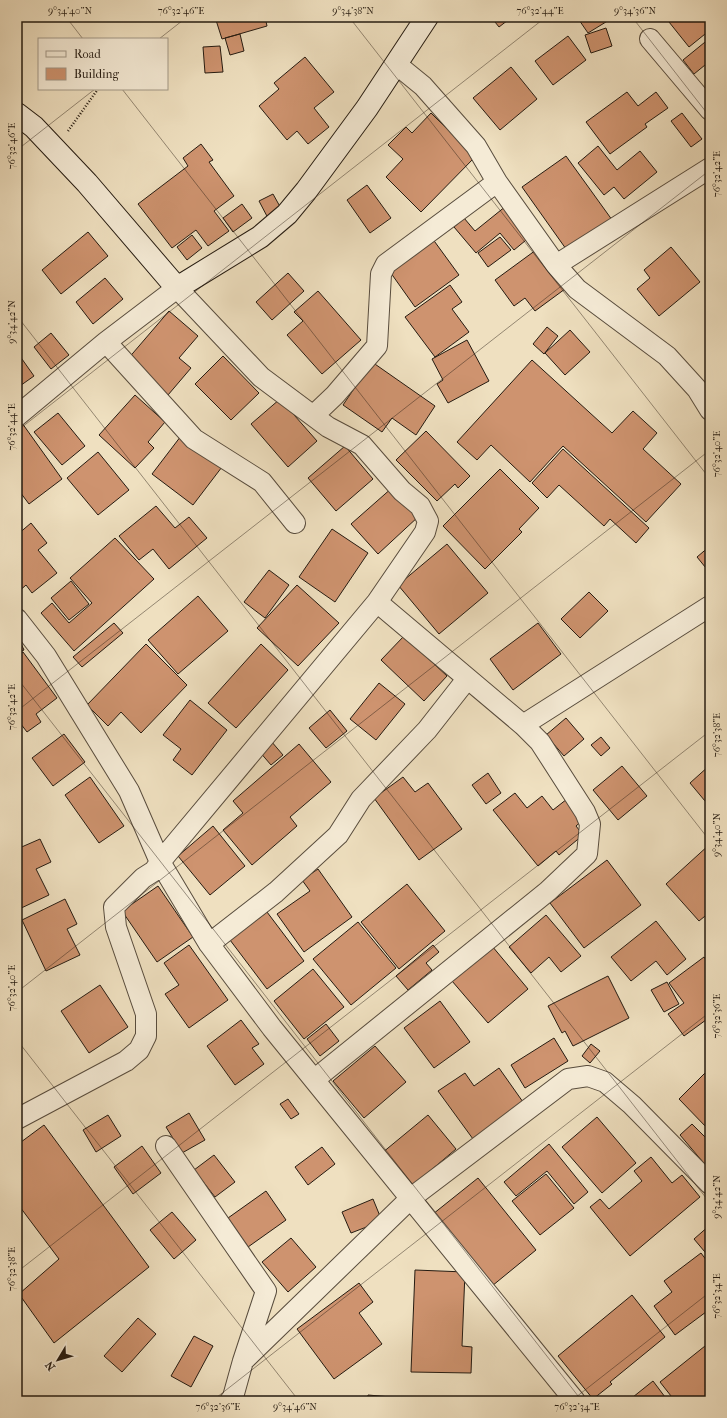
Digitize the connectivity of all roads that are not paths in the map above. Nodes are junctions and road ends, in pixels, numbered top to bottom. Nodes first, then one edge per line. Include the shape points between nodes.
1 (427, 17) edge
2 (650, 39) dead end
3 (396, 64) junction
4 (710, 110) edge
5 (17, 114) edge
6 (710, 168) edge
7 (497, 182) junction
8 (556, 265) junction
9 (177, 288) junction
10 (106, 342) junction
11 (710, 410) edge
12 (314, 415) junction
13 (17, 416) edge
14 (295, 523) dead end
15 (377, 602) junction
16 (710, 606) edge
17 (17, 619) edge
18 (467, 679) junction
19 (523, 725) junction
20 (160, 862) junction
21 (209, 944) junction
22 (315, 1079) junction
23 (17, 1119) edge
24 (166, 1146) dead end
25 (710, 1184) edge
26 (411, 1198) junction
27 (243, 1361) junction
28 (230, 1401) edge
29 (575, 1401) edge

1 - 3 street
2 - 4 street
3 - 7 street via 423,86 476,146
3 - 9 street via 367,108 287,214 260,237
5 - 9 street via 34,127 88,183
6 - 8 street
7 - 8 street
7 - 12 street via 386,264 381,274 377,346 335,395
8 - 11 street via 577,289 667,356 697,389
9 - 10 street
9 - 12 street via 261,377
10 - 13 street
10 - 14 street via 194,439 262,482
12 - 15 street via 328,427 362,445 402,491 420,506 428,521 425,532
15 - 18 street
15 - 20 street
16 - 19 street
17 - 20 street via 46,656 129,791
18 - 19 street
18 - 21 street via 427,730 361,799 338,835 276,892
19 - 22 street via 540,742 585,812 590,824 587,854 548,891
20 - 21 street
20 - 23 street via 154,871 143,878 114,907 116,927 146,1014 146,1036 139,1050 126,1061
21 - 22 street via 272,1028
22 - 26 street
24 - 27 street via 266,1291
25 - 26 street via 632,1105 605,1082 588,1076 568,1080
26 - 27 street
26 - 29 street
27 - 28 street via 234,1397

